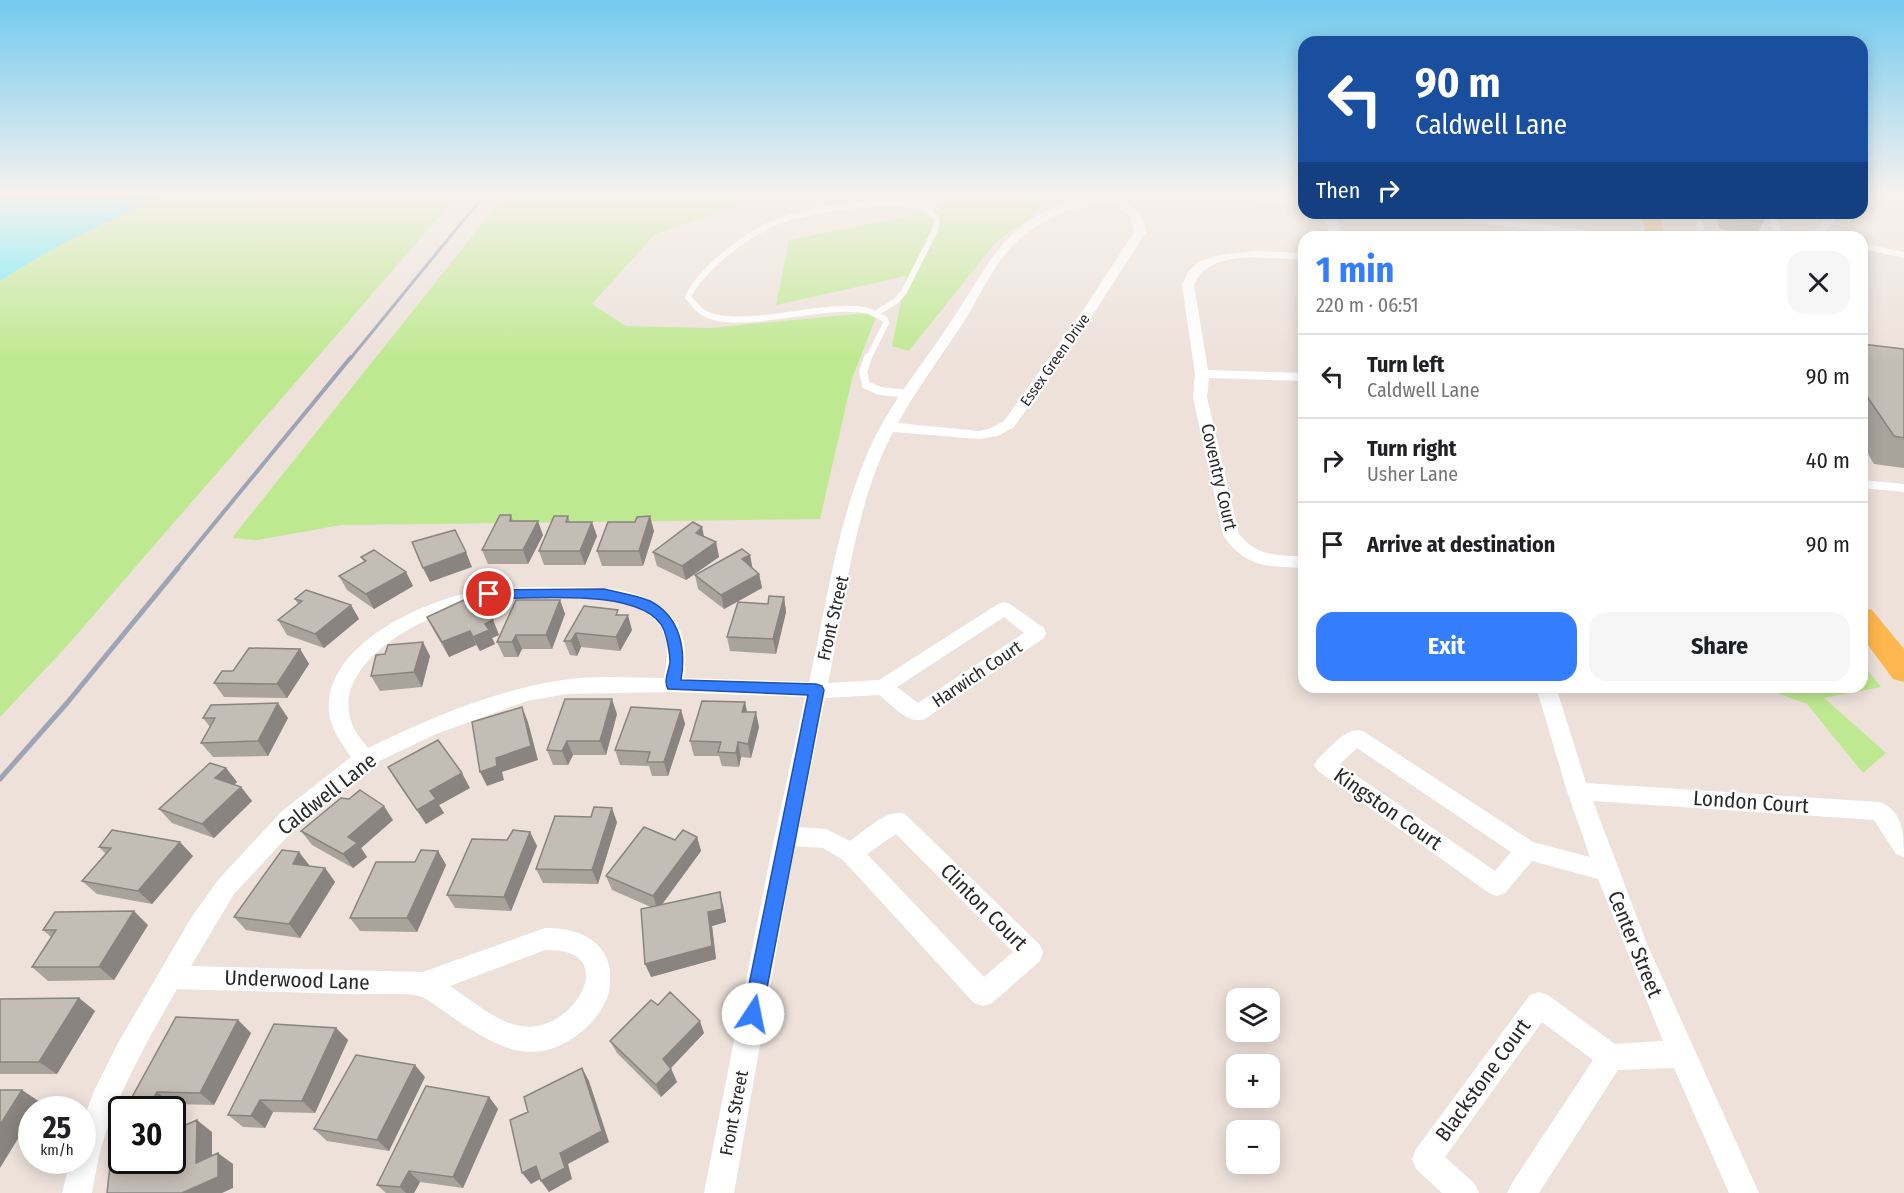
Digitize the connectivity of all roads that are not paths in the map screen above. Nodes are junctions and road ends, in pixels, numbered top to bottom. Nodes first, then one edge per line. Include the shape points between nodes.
1 (735, 250) edge
2 (926, 250) edge
3 (1005, 250) edge
4 (1129, 250) edge
5 (1879, 250) edge
6 (1904, 255) edge
7 (1298, 257) edge
8 (878, 312) junction
9 (1202, 374) junction
10 (1298, 376) edge
11 (908, 394) junction
12 (888, 426) junction
13 (1868, 485) edge
14 (1904, 488) edge
15 (1298, 562) edge
16 (1868, 625) edge
17 (1904, 671) edge
18 (673, 685) junction
19 (883, 687) junction
20 (816, 690) junction
21 (1548, 693) edge
22 (364, 759) junction
23 (1578, 792) junction
24 (786, 836) junction
25 (1904, 848) edge
26 (1527, 850) junction
27 (851, 853) junction
28 (1605, 871) junction
29 (171, 977) junction
30 (423, 984) junction
31 (1681, 1054) junction
32 (1611, 1057) junction
33 (77, 1193) edge
34 (719, 1193) edge
35 (1464, 1193) edge
36 (1522, 1193) edge
37 (1744, 1193) edge

1 - 8 lane via 689,290 688,297 696,309 725,318 847,310
2 - 8 lane via 903,292
3 - 11 street, Front Street
4 - 12 street, Essex Green Drive via 1009,424 979,435
5 - 6 street
7 - 9 street, Coventry Court via 1228,257 1204,263 1192,272 1188,290
8 - 11 lane via 886,323 864,365 863,379 866,386
9 - 10 street
9 - 15 street, Coventry Court via 1200,396 1231,535 1247,554
11 - 12 street, Front Street
12 - 20 street, Front Street via 864,483
13 - 14 lane
16 - 17 main road
18 - 20 street, Caldwell Lane
18 - 22 street, Caldwell Lane via 566,687 527,694 429,728
18 - 22 street via 677,660 671,628 645,604 604,593 489,594 460,600 401,624 355,662 342,685 339,708 344,730
19 - 19 street, Harwich Court via 918,714 1037,633 1004,608
19 - 20 street, Harwich Court via 864,691
20 - 24 street, Front Street
21 - 23 street, Center Street
22 - 29 street, Caldwell Lane via 289,819 226,887
23 - 25 street, London Court via 1880,811
23 - 28 street, Center Street
24 - 27 street, Clinton Court via 826,839
24 - 34 street, Front Street
26 - 26 street, Kingston Court via 1356,737 1325,765 1497,886
26 - 28 street, Kingston Court
27 - 27 street, Clinton Court via 983,994 1031,953 897,821
28 - 31 street, Center Street
29 - 30 street, Underwood Lane
29 - 33 street, Caldwell Lane via 127,1052 105,1099 87,1148
30 - 30 street, Underwood Lane via 512,1038 530,1040 550,1036 568,1026 594,995 598,977 589,949 562,937 545,939
31 - 32 street
31 - 37 street, Center Street
32 - 35 street, Blackstone Court via 1539,1004 1426,1159
32 - 36 street

